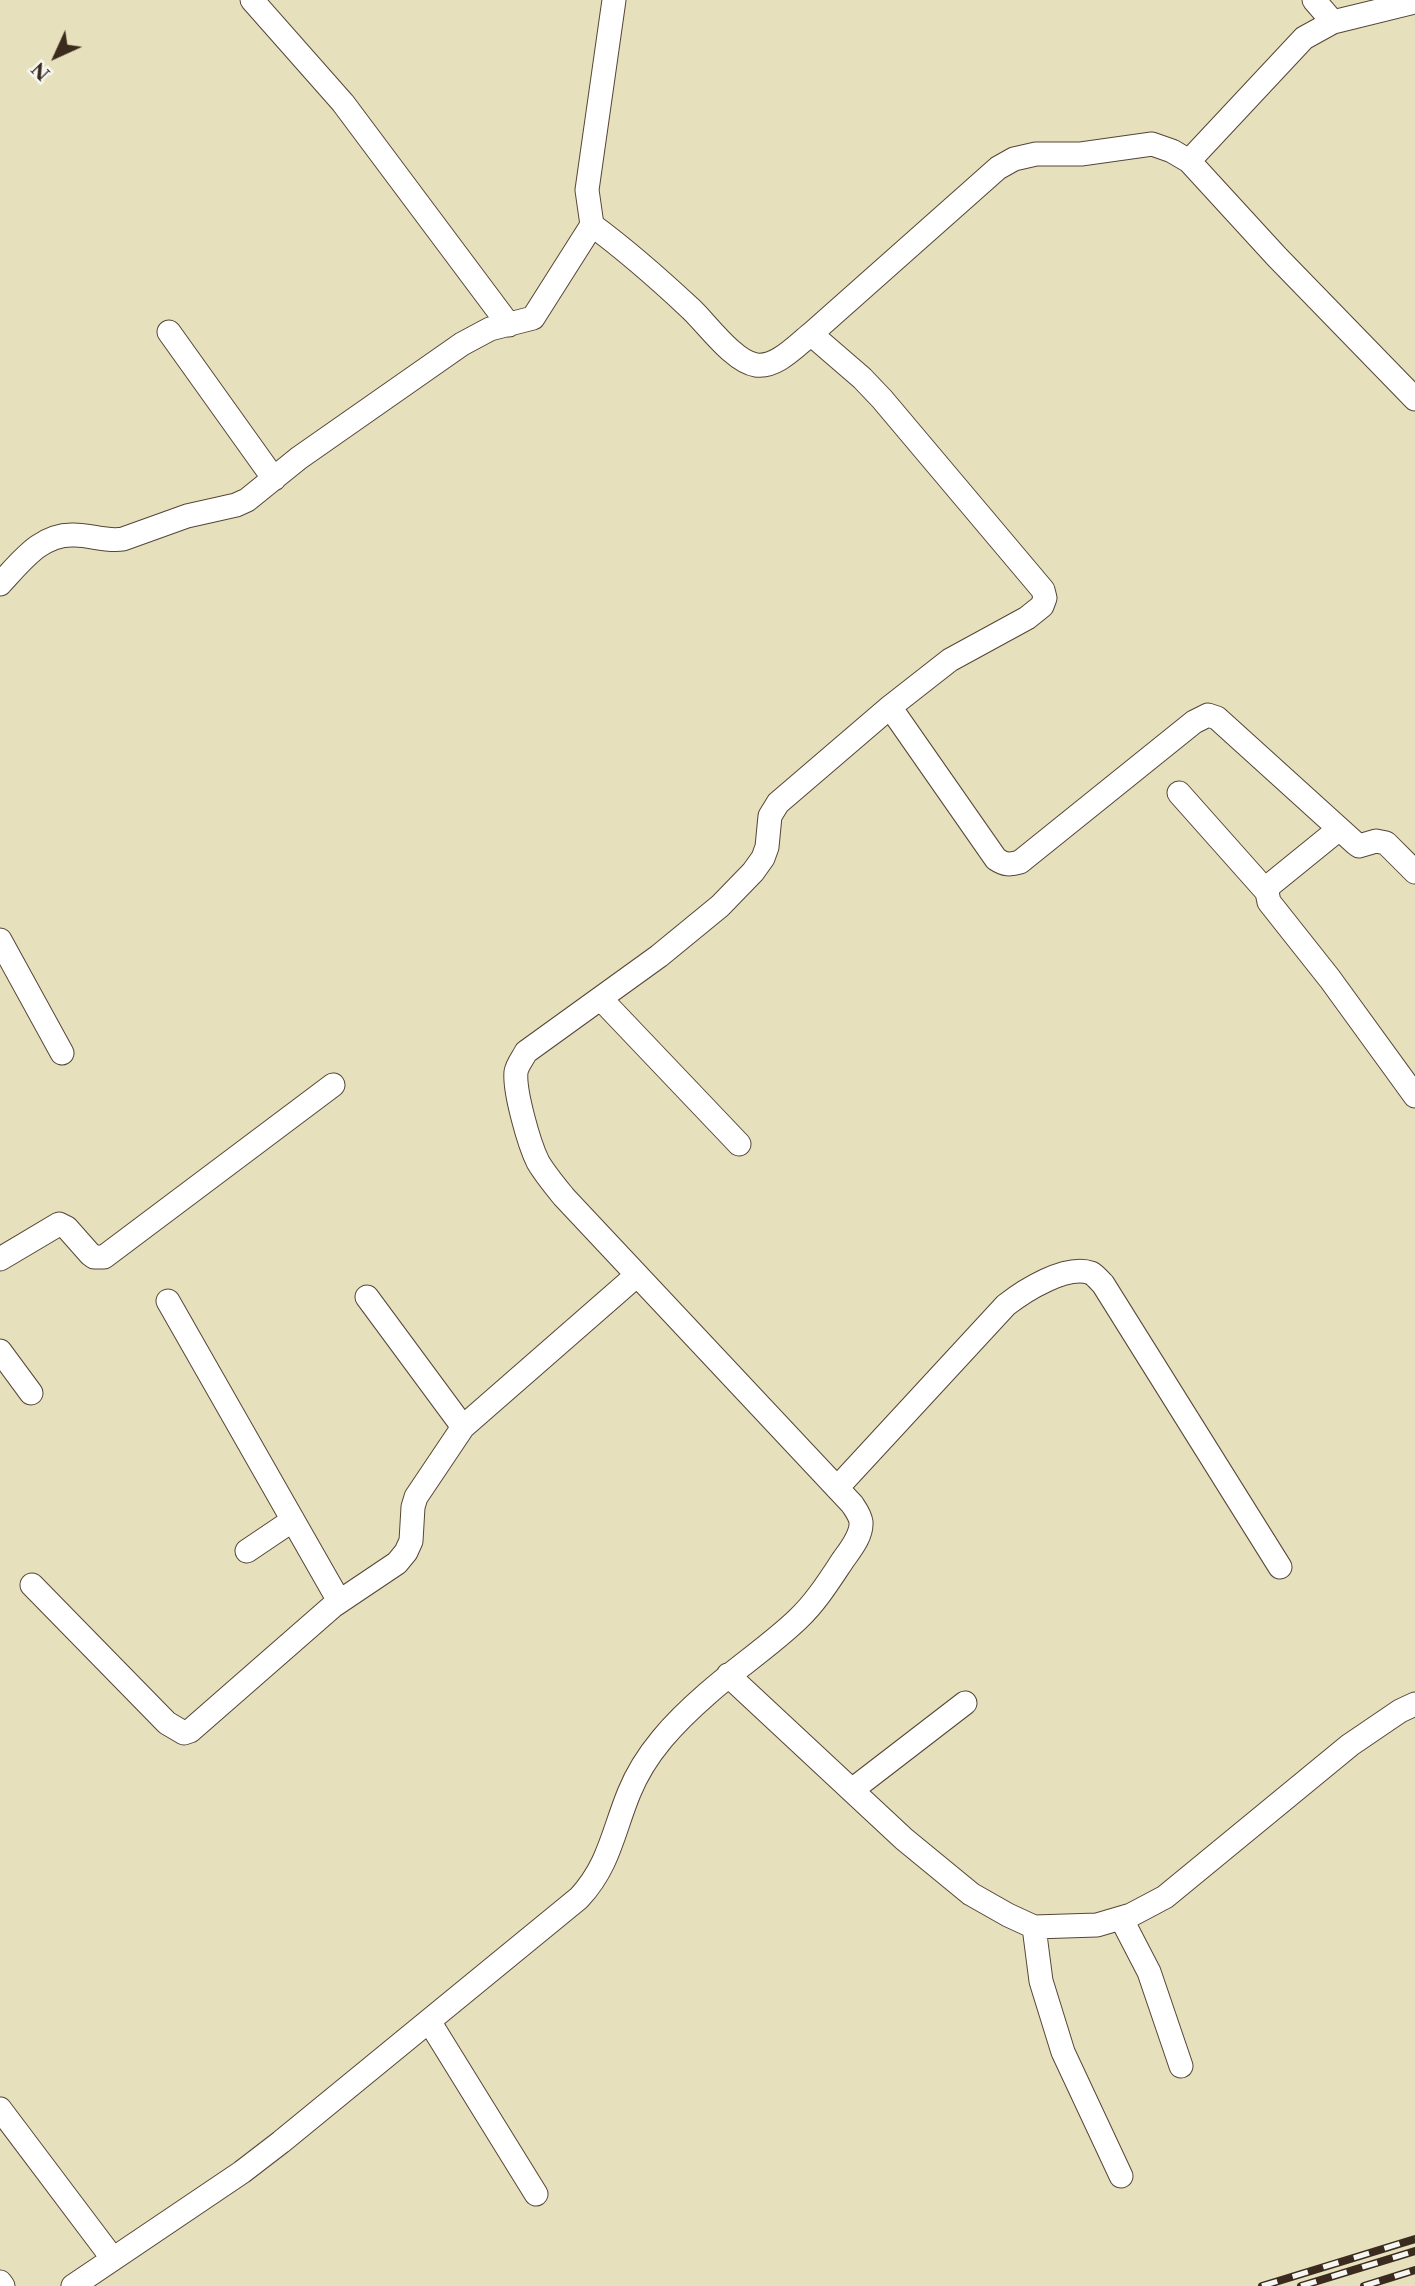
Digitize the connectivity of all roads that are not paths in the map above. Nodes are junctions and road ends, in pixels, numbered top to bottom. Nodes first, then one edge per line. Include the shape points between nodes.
1 (252, 0) edge
2 (614, 0) edge
3 (1314, 0) edge
4 (1415, 2) edge
5 (1333, 22) junction
6 (1189, 161) junction
7 (592, 225) junction
8 (509, 325) junction
9 (169, 331) dead end
10 (811, 334) junction
11 (1415, 399) edge
12 (274, 479) junction
13 (0, 584) edge
14 (890, 707) junction
15 (1179, 793) dead end
16 (1339, 829) junction
17 (1415, 872) edge
18 (1267, 892) junction
19 (0, 940) edge
20 (601, 999) junction
21 (62, 1053) dead end
22 (333, 1085) dead end
23 (1415, 1097) edge
24 (739, 1144) dead end
25 (1, 1259) edge
26 (637, 1275) junction
27 (367, 1297) dead end
28 (168, 1301) dead end
29 (0, 1351) edge
30 (31, 1393) dead end
31 (463, 1427) junction
32 (837, 1488) junction
33 (293, 1520) junction
34 (247, 1551) dead end
35 (1280, 1567) dead end
36 (32, 1585) dead end
37 (339, 1601) junction
38 (728, 1675) junction
39 (965, 1703) dead end
40 (1415, 1704) edge
41 (852, 1790) junction
42 (1121, 1918) junction
43 (1034, 1927) junction
44 (429, 2021) junction
45 (1181, 2066) dead end
46 (0, 2109) edge
47 (1121, 2176) dead end
48 (536, 2194) dead end
49 (113, 2259) junction
50 (0, 2282) edge
51 (3, 2286) edge
52 (73, 2286) edge

1 - 8 street via 343,103
2 - 7 street via 587,190
3 - 5 street
4 - 5 street
5 - 6 street via 1304,38
6 - 10 street via 1152,144 1014,159 998,168
6 - 11 street
7 - 8 street via 539,312 526,322
7 - 10 street via 691,309 739,358 766,365
8 - 12 street via 478,335 451,352
9 - 12 street
10 - 14 street via 862,378 895,415 1043,590 1045,598 1027,618 950,660
12 - 13 street via 236,505 187,516 123,539 74,534 46,541
14 - 16 street via 1003,864 1020,862 1208,715 1217,718
14 - 20 street via 774,807 763,858 728,898
15 - 18 street
16 - 17 street via 1360,846 1386,843
16 - 18 street
18 - 23 street via 1269,902
19 - 21 street
20 - 24 street
20 - 26 street via 526,1052 516,1069 516,1087 538,1161 564,1197
22 - 25 street via 104,1257 94,1257 59,1224
26 - 31 street
26 - 32 street
27 - 31 street
28 - 33 street
29 - 30 street
31 - 37 street via 416,1497 406,1552 387,1571
32 - 35 street via 1006,1305 1038,1283 1080,1271 1093,1273
32 - 38 street via 859,1513 862,1525 856,1542 797,1620
33 - 34 street
33 - 37 street
36 - 37 street via 167,1723 184,1733 197,1727
38 - 41 street
38 - 44 street via 676,1723 642,1766 607,1859 590,1886
39 - 41 street
40 - 42 street via 1350,1745 1165,1897
41 - 43 street via 971,1894
42 - 43 street via 1097,1925
42 - 45 street via 1149,1972
43 - 47 street via 1041,1981 1062,2052
44 - 48 street
44 - 49 street via 260,2158
46 - 49 street
49 - 52 street
50 - 51 street

